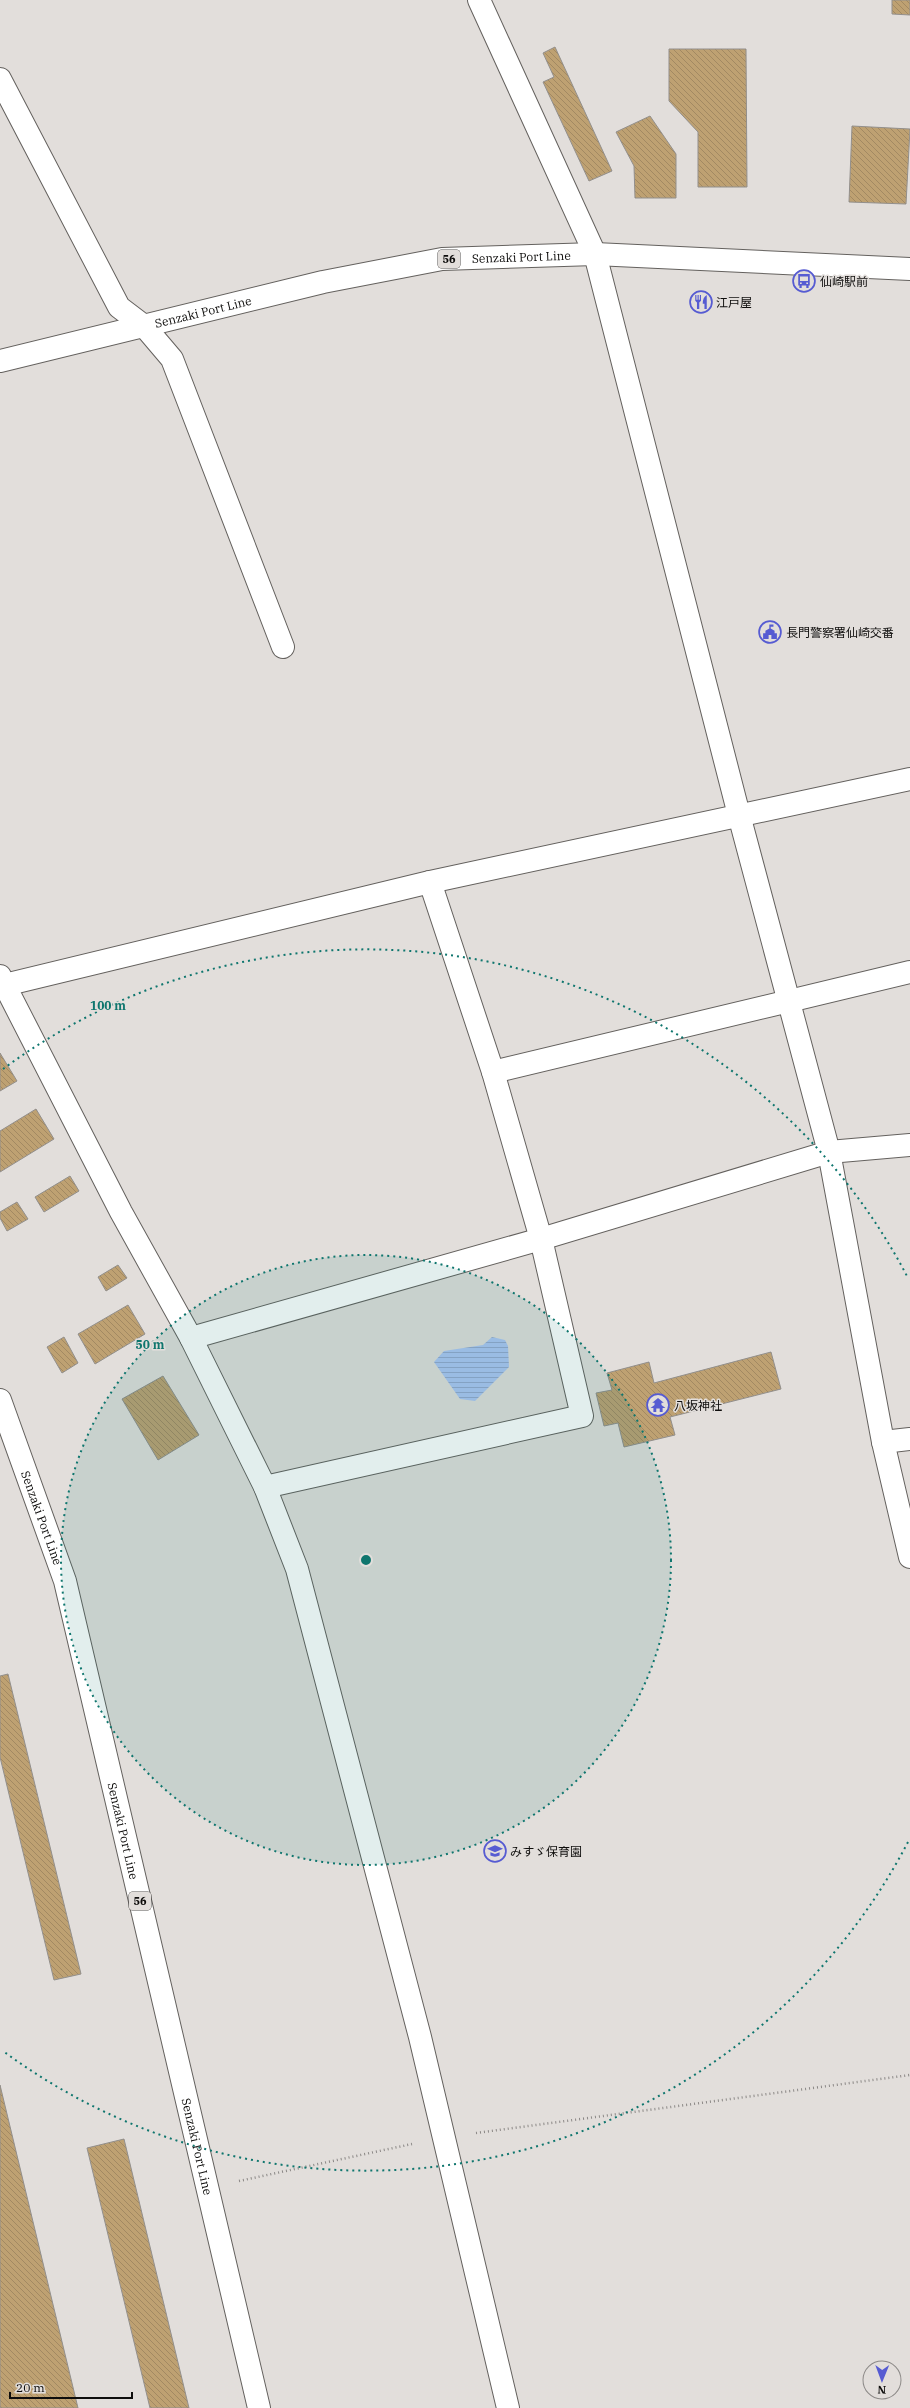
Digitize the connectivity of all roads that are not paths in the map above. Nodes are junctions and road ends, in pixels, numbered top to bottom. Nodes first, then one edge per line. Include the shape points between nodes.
1 (479, 0) edge
2 (0, 79) edge
3 (595, 254) junction
4 (910, 268) edge
5 (144, 326) junction
6 (0, 361) edge
7 (283, 647) dead end
8 (910, 779) edge
9 (739, 815) junction
10 (430, 882) junction
11 (910, 972) edge
12 (1, 982) edge
13 (789, 1000) junction
14 (493, 1072) junction
15 (910, 1145) edge
16 (829, 1152) junction
17 (541, 1239) junction
18 (191, 1338) junction
19 (0, 1400) edge
20 (910, 1439) edge
21 (883, 1442) junction
22 (265, 1487) junction
23 (910, 1557) edge
24 (259, 2408) edge
25 (508, 2408) edge

1 - 3 street
2 - 5 street via 119,307
3 - 4 street, Senzaki Port Line / 56
3 - 5 street, Senzaki Port Line / 56 via 442,259 323,282
3 - 9 street
5 - 6 street, Senzaki Port Line / 56
5 - 7 street via 172,359
8 - 9 street
9 - 10 street
9 - 13 street
10 - 12 street
10 - 14 street
11 - 13 street
12 - 18 street via 121,1212
13 - 14 street
13 - 16 street
14 - 17 street
15 - 16 street
16 - 17 street
16 - 21 street
17 - 18 street
17 - 22 street via 582,1416
18 - 22 street
19 - 24 street, Senzaki Port Line / 56 via 65,1581
20 - 21 street
21 - 23 street
22 - 25 street via 297,1569 420,2037

